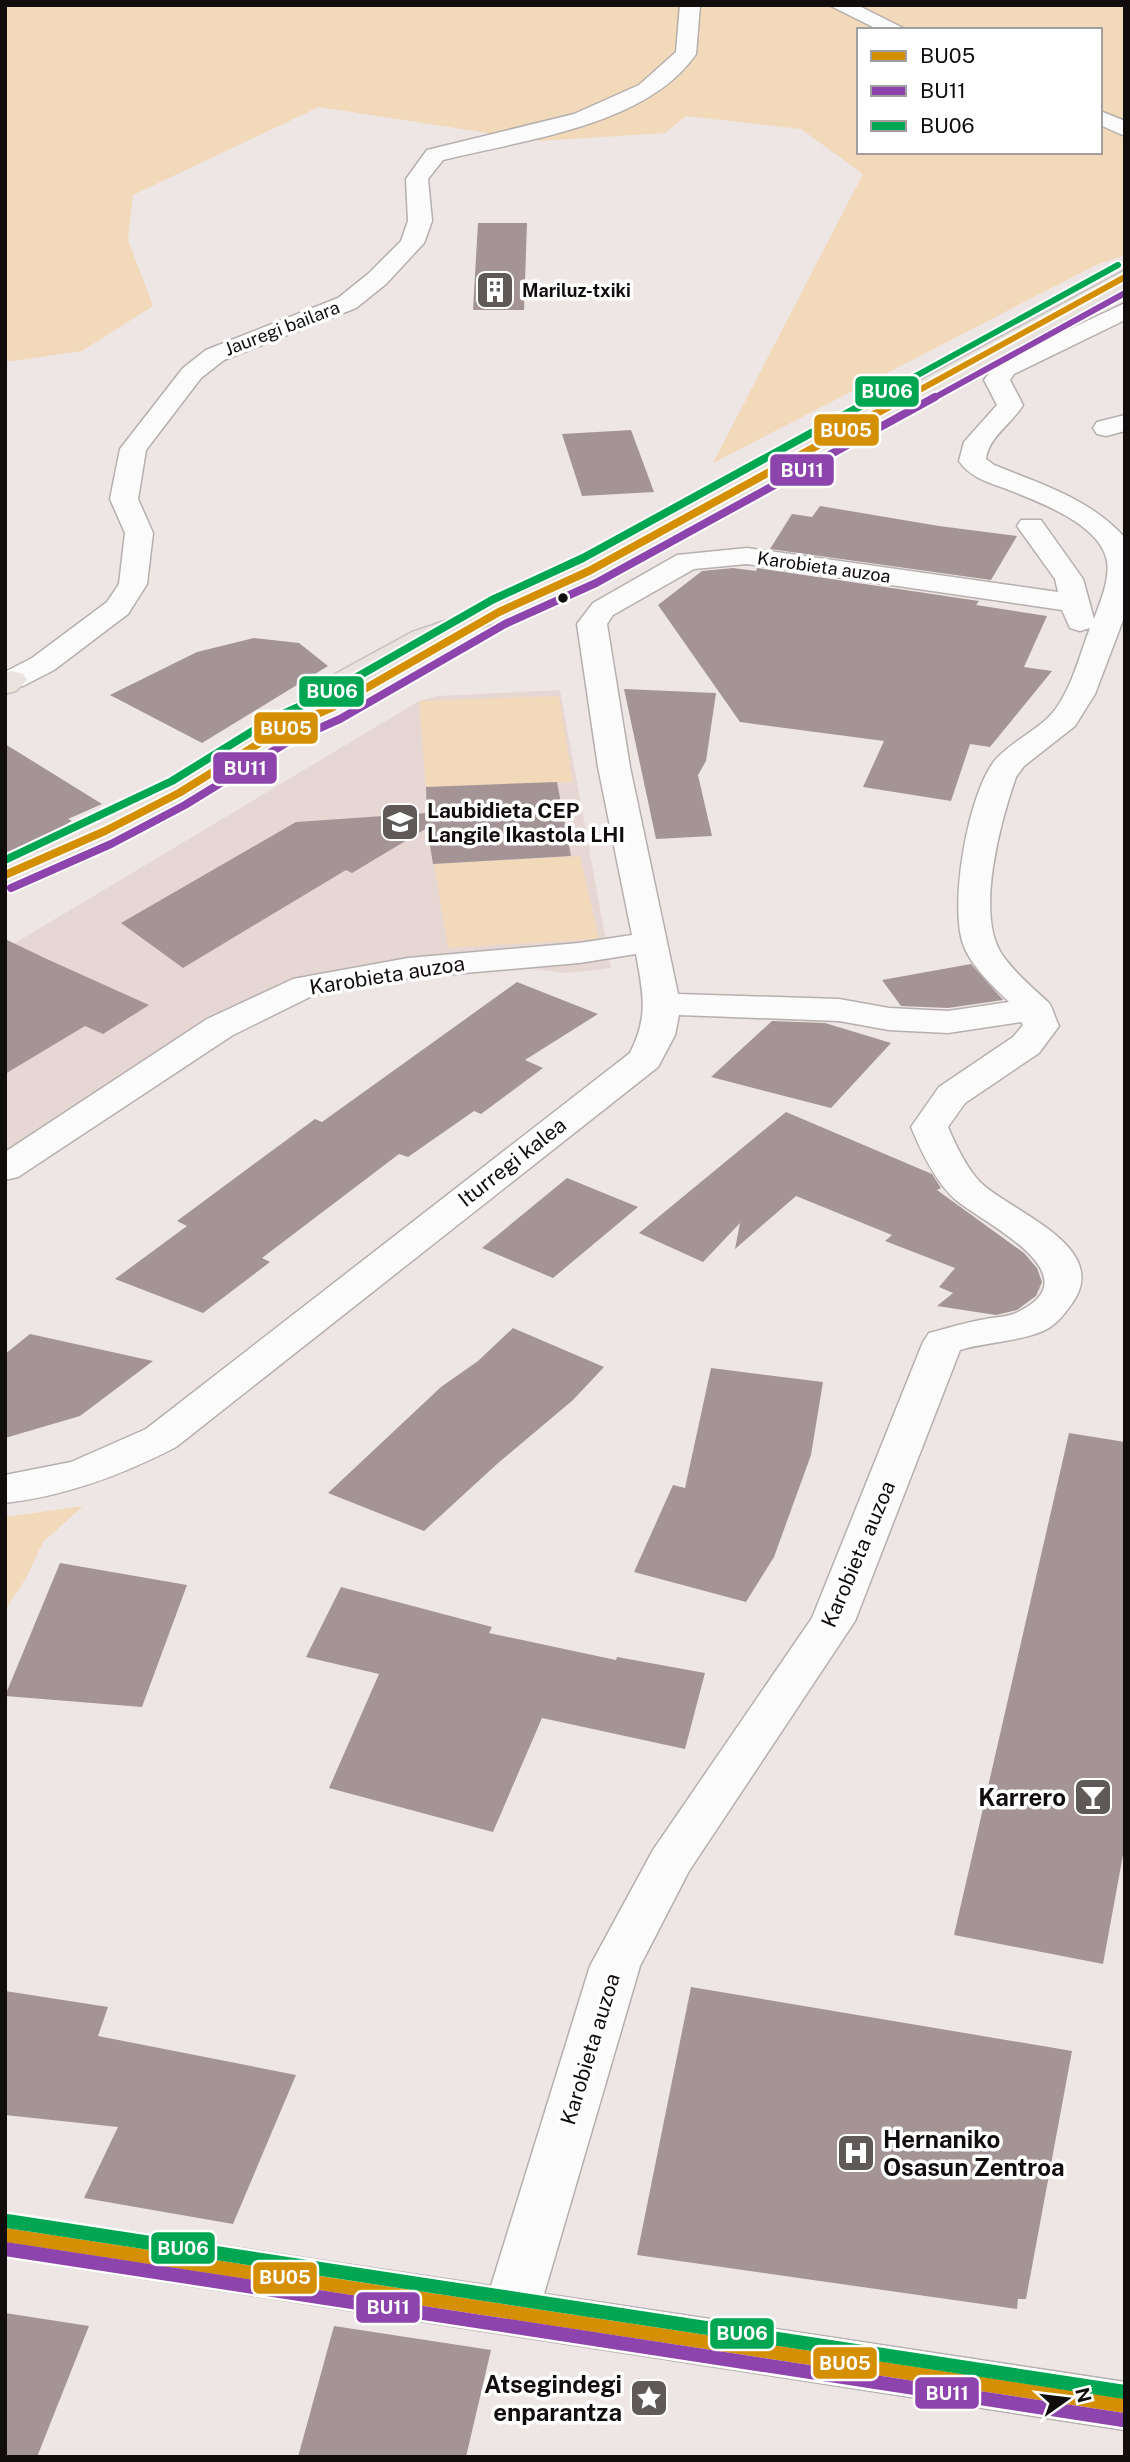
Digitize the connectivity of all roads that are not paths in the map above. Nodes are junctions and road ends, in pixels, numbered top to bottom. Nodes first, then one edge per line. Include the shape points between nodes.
1 (690, 5) edge
2 (838, 5) edge
3 (892, 28) edge
4 (1102, 118) edge
5 (1125, 129) edge
6 (1125, 276) edge
7 (1125, 310) edge
8 (1031, 526) dead end
9 (1075, 603) junction
10 (592, 624) joint
11 (8, 682) edge
12 (1076, 697) junction
13 (5, 876) edge
14 (650, 942) junction
15 (663, 1004) junction
16 (1035, 1009) junction
17 (5, 1169) edge
18 (5, 1489) edge
19 (5, 2235) edge
20 (511, 2312) junction
21 (1125, 2406) edge

1 - 11 street, Jauregi bailara via 686,54 647,90 582,119 435,155 417,178 420,221 412,243 377,279 347,303 215,355 192,373 133,449 124,499 139,533 133,584 118,608 43,664
2 - 3 street
4 - 5 street
6 - 13 main road via 589,571 499,612 333,707 279,731 179,793
7 - 12 street via 1005,369 997,380 1010,405 978,438 972,451 972,461 984,471 1092,519 1115,543 1122,562 1113,609
8 - 9 street via 1069,579
9 - 10 street, Karobieta auzoa via 747,556 687,561 603,608
9 - 12 street via 1081,618 1074,665
10 - 14 street, Iturregi kalea via 614,767
12 - 16 street via 1070,712 1004,768 989,810 973,911 981,953
14 - 15 street, Iturregi kalea
14 - 17 street, Karobieta auzoa via 408,968 305,986 220,1027
15 - 16 street via 839,1010 948,1022
15 - 18 street, Iturregi kalea via 657,1035 645,1059 161,1438 117,1461 62,1480
16 - 20 street, Karobieta auzoa via 1041,1026 1026,1045 952,1095 929,1127 967,1190 1045,1245 1062,1267 1063,1287 1042,1317 1016,1328 943,1342 833,1621 670,1862 615,1966
19 - 20 street
20 - 21 street

